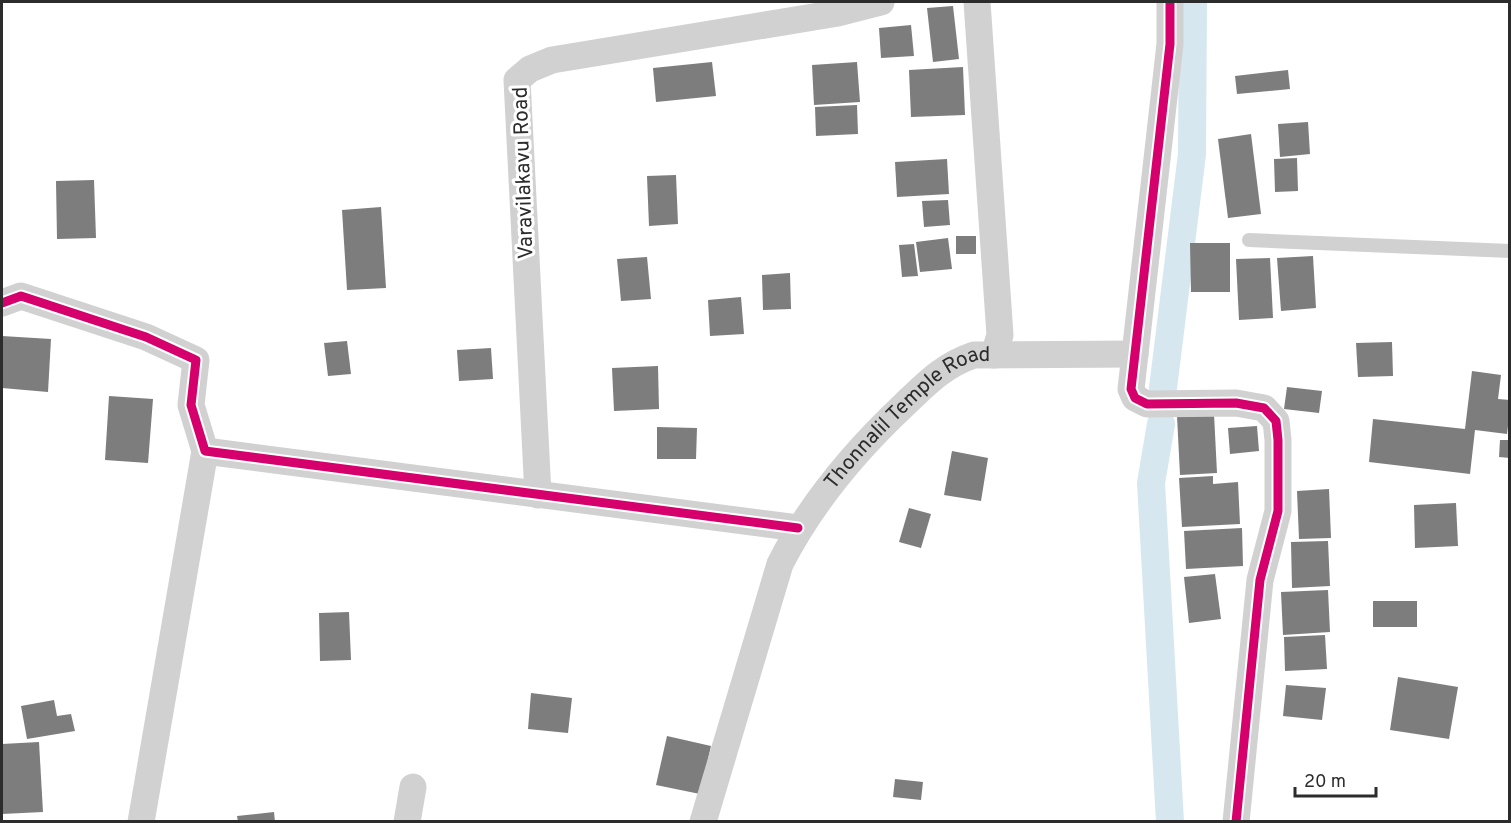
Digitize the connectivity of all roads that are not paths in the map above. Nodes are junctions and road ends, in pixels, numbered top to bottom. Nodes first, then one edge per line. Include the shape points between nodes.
1 (881, 2) edge
2 (977, 2) edge
3 (1170, 2) edge
4 (1249, 240) dead end
5 (1509, 251) edge
6 (2, 303) edge
7 (1135, 354) junction
8 (994, 355) junction
9 (205, 451) junction
10 (538, 495) junction
11 (798, 528) junction
12 (413, 787) dead end
13 (141, 822) edge
14 (407, 822) edge
15 (703, 822) edge
16 (1236, 822) edge

1 - 10 street, Varavilakavu Road via 838,14 552,60 530,69 518,80
2 - 8 street, Thonnalil Temple Road via 1000,335
3 - 7 street via 1170,44
4 - 5 lane
6 - 9 street via 21,296 146,337 196,360 191,405
7 - 8 street
7 - 16 street via 1131,389 1135,398 1147,404 1236,403 1264,408 1276,421 1278,511 1260,580
8 - 11 street, Thonnalil Temple Road via 974,355 955,362 934,377 871,436
9 - 10 street
9 - 13 street
10 - 11 street
11 - 15 street, Thonnalil Temple Road via 780,564
12 - 14 street

